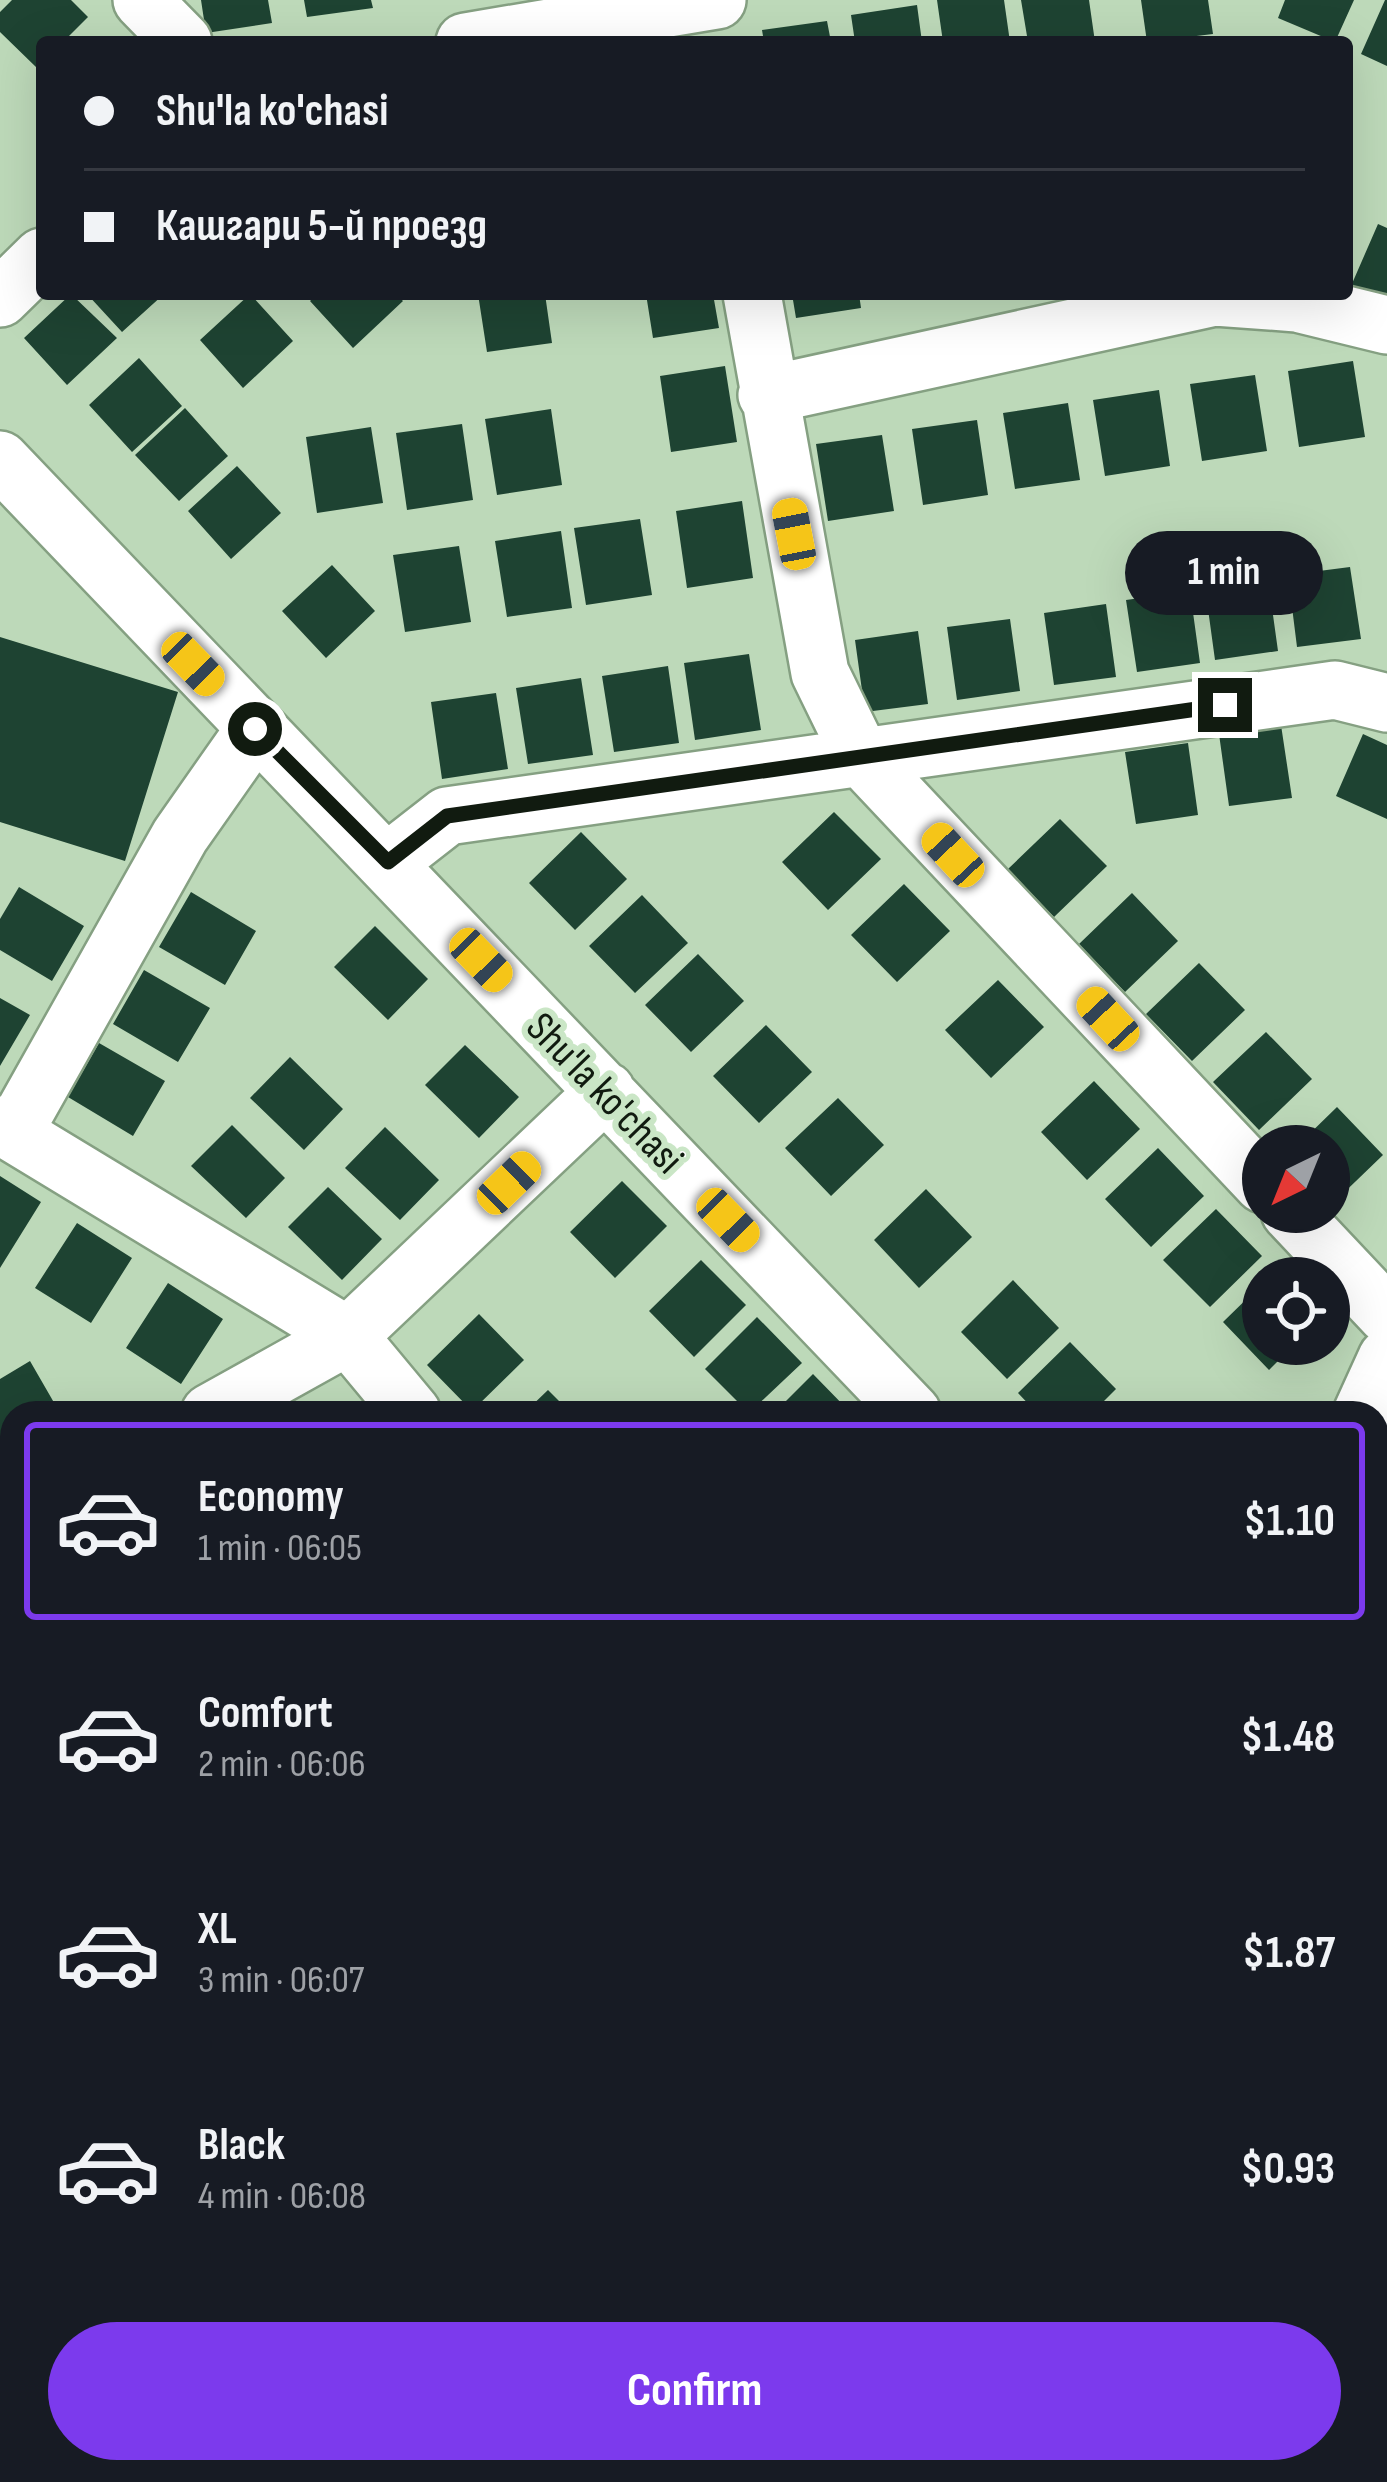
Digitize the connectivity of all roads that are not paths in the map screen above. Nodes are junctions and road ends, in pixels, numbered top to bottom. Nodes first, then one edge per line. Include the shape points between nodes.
1 (142, 0) edge
2 (713, 0) edge
3 (177, 36) edge
4 (500, 36) edge
5 (716, 36) edge
6 (36, 263) edge
7 (0, 298) edge
8 (753, 300) edge
9 (1201, 300) edge
10 (1256, 300) edge
11 (1387, 325) edge
12 (767, 395) junction
13 (0, 460) edge
14 (1387, 703) edge
15 (255, 729) junction
16 (860, 757) junction
17 (388, 862) junction
18 (605, 1091) junction
19 (6, 1129) edge
20 (1242, 1162) edge
21 (1310, 1233) edge
22 (1387, 1315) edge
23 (348, 1336) junction
24 (1387, 1358) edge
25 (232, 1401) edge
26 (402, 1401) edge
27 (901, 1401) edge
28 (1367, 1401) edge

1 - 3 street
2 - 4 street
2 - 5 street
6 - 7 street
8 - 12 street
9 - 12 street
10 - 11 street
12 - 16 street via 820,673
13 - 15 street, Shu'la ko'chasi
14 - 16 street via 1335,690
15 - 17 street, Shu'la ko'chasi
15 - 19 street via 180,836
16 - 17 street via 447,816
16 - 20 street
17 - 18 street, Shu'la ko'chasi
18 - 23 street
18 - 27 street, Shu'la ko'chasi
19 - 23 street
21 - 22 street
23 - 25 street
23 - 26 street
24 - 28 street

